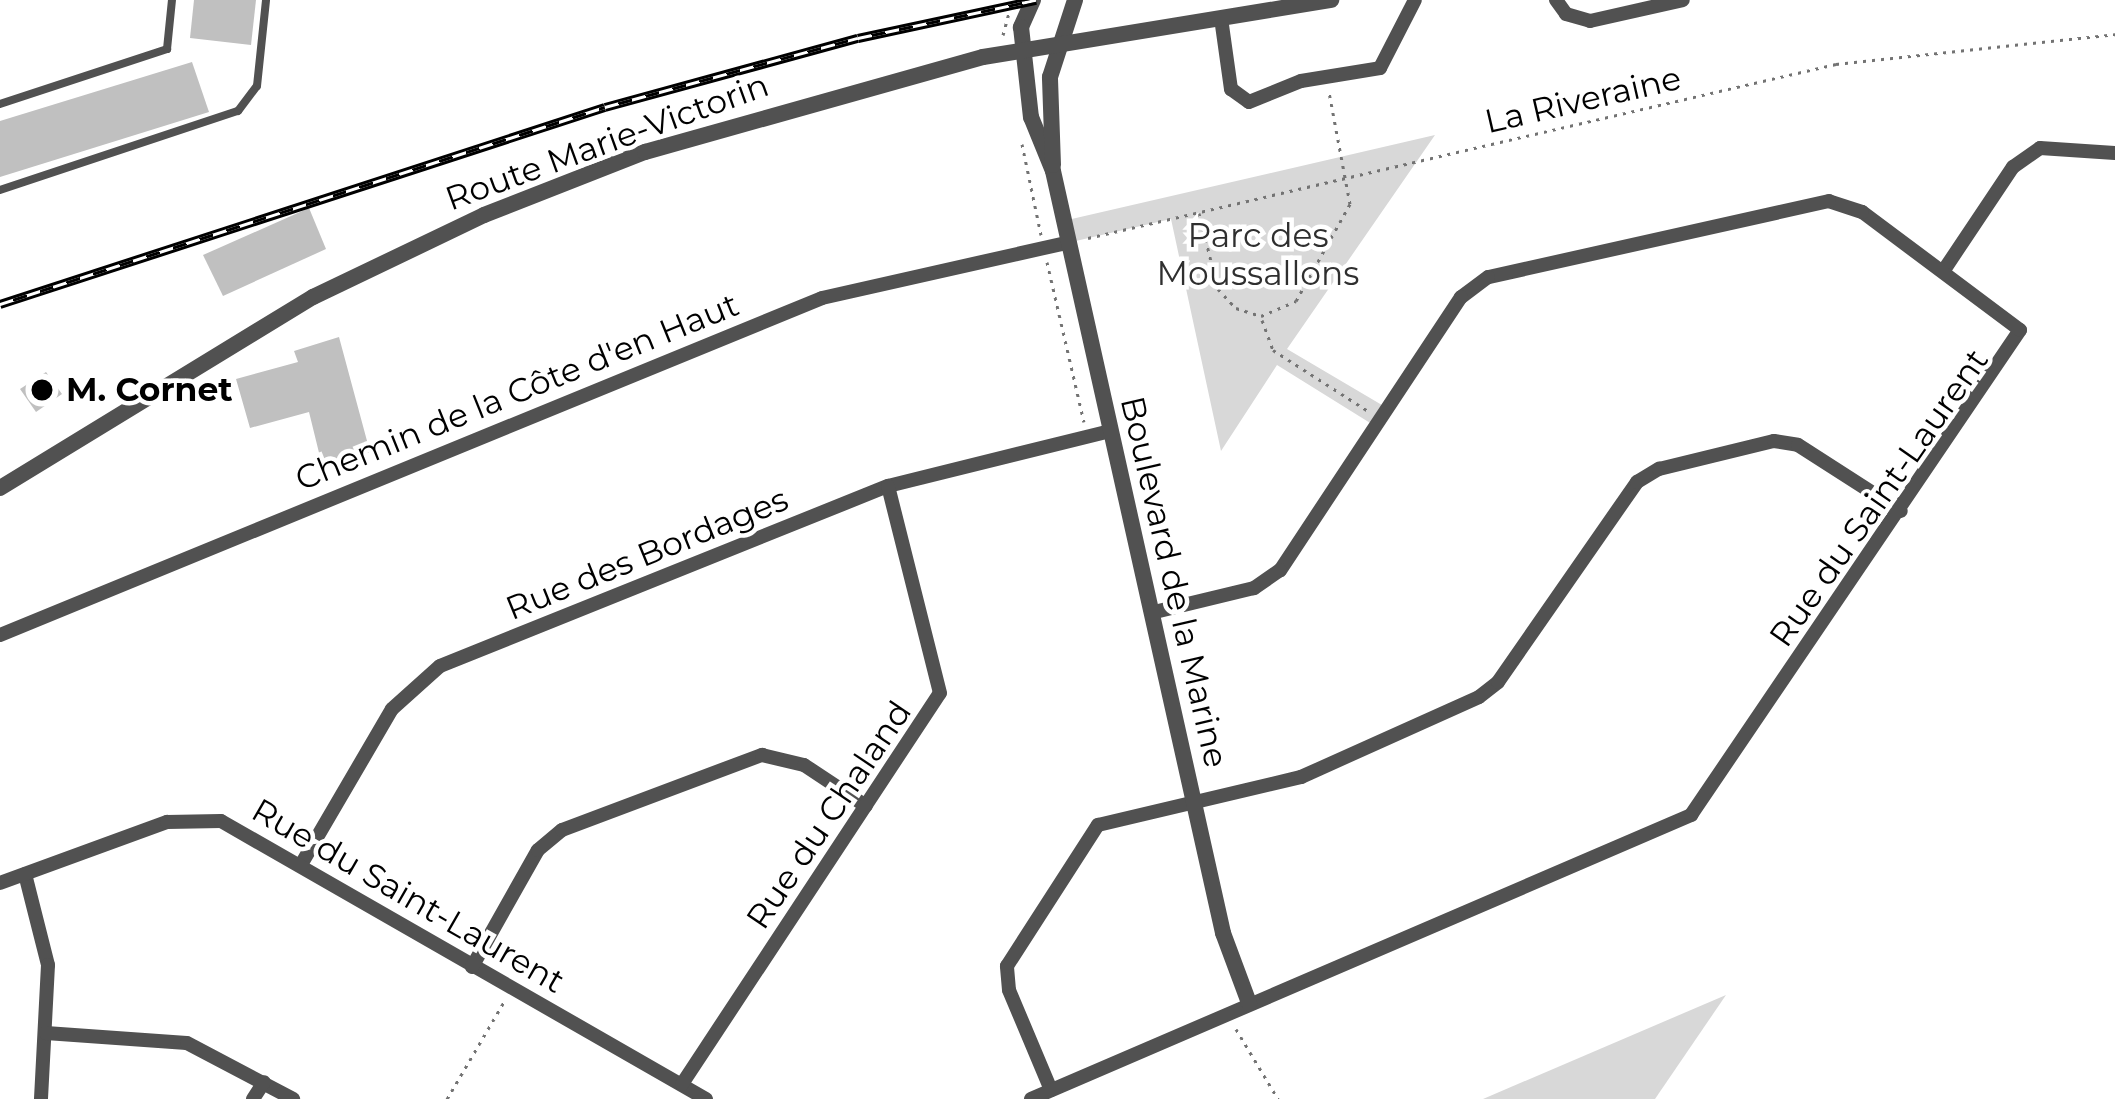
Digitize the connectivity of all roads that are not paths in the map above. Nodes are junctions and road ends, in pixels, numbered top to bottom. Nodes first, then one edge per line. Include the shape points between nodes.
1 (172, 0) edge
2 (266, 0) edge
3 (1033, 0) edge
4 (1075, 0) edge
5 (1331, 0) edge
6 (1415, 0) edge
7 (1556, 0) edge
8 (1683, 0) edge
9 (1221, 18) junction
10 (1056, 44) junction
11 (1021, 49) junction
12 (0, 104) edge
13 (2115, 153) edge
14 (1053, 172) junction
15 (0, 190) edge
16 (1067, 243) junction
17 (1944, 270) junction
18 (1110, 431) junction
19 (888, 486) junction
20 (0, 488) edge
21 (1901, 511) junction
22 (1151, 613) junction
23 (0, 635) edge
24 (1193, 802) junction
25 (866, 806) junction
26 (302, 863) junction
27 (25, 874) junction
28 (0, 883) edge
29 (472, 967) junction
30 (1249, 1003) junction
31 (46, 1033) junction
32 (264, 1082) junction
33 (682, 1084) junction
34 (1052, 1090) junction
35 (41, 1099) edge
36 (254, 1099) edge
37 (293, 1099) edge
38 (706, 1099) edge
39 (1031, 1099) edge

1 - 12 lane via 167,49
2 - 15 lane via 257,86 238,110
3 - 11 street, Boulevard de la Marine
4 - 10 street, Boulevard de la Marine
5 - 9 street, Route Marie-Victorin
6 - 9 street via 1380,68 1238,100
7 - 8 street via 1566,14 1590,21
9 - 10 street, Route Marie-Victorin
10 - 11 street, Route Marie-Victorin
10 - 14 street, Boulevard de la Marine
11 - 14 street, Boulevard de la Marine via 1031,117
11 - 20 street, Route Marie-Victorin via 722,126 484,214 230,342
13 - 17 street via 2078,146 2026,158
14 - 16 street, Boulevard de la Marine
16 - 18 street, Boulevard de la Marine
16 - 23 street, Chemin de la Côte d'en Haut via 822,298
17 - 21 street, Rue du Saint-Laurent via 2020,330
17 - 22 street, Rue du Saint-Laurent via 1862,212 1829,201 1488,277 1461,297 1268,582
18 - 19 street, Rue des Bordages
18 - 22 street, Boulevard de la Marine
19 - 25 street, Rue du Chaland via 940,693
19 - 26 street, Rue des Bordages via 425,675 392,709
21 - 24 street via 1798,445 1774,441 1659,469 1637,482 1498,682 1479,697 1301,777
21 - 30 street, Rue du Saint-Laurent via 1691,815
22 - 24 street, Boulevard de la Marine
24 - 30 street, Boulevard de la Marine via 1223,933
24 - 34 street via 1091,830 1013,947 1009,990
25 - 29 street via 804,765 762,755 562,830 538,850
25 - 33 street, Rue du Chaland
26 - 27 street, Rue du Saint-Laurent via 247,831 194,817
26 - 29 street, Rue du Saint-Laurent
27 - 28 street, Rue du Saint-Laurent
27 - 31 street via 46,938
29 - 33 street, Rue du Saint-Laurent
30 - 34 street, Rue du Saint-Laurent
31 - 32 street via 187,1043
31 - 35 street
32 - 36 street
32 - 37 street
33 - 38 street, Rue du Saint-Laurent
34 - 39 street, Rue du Saint-Laurent

